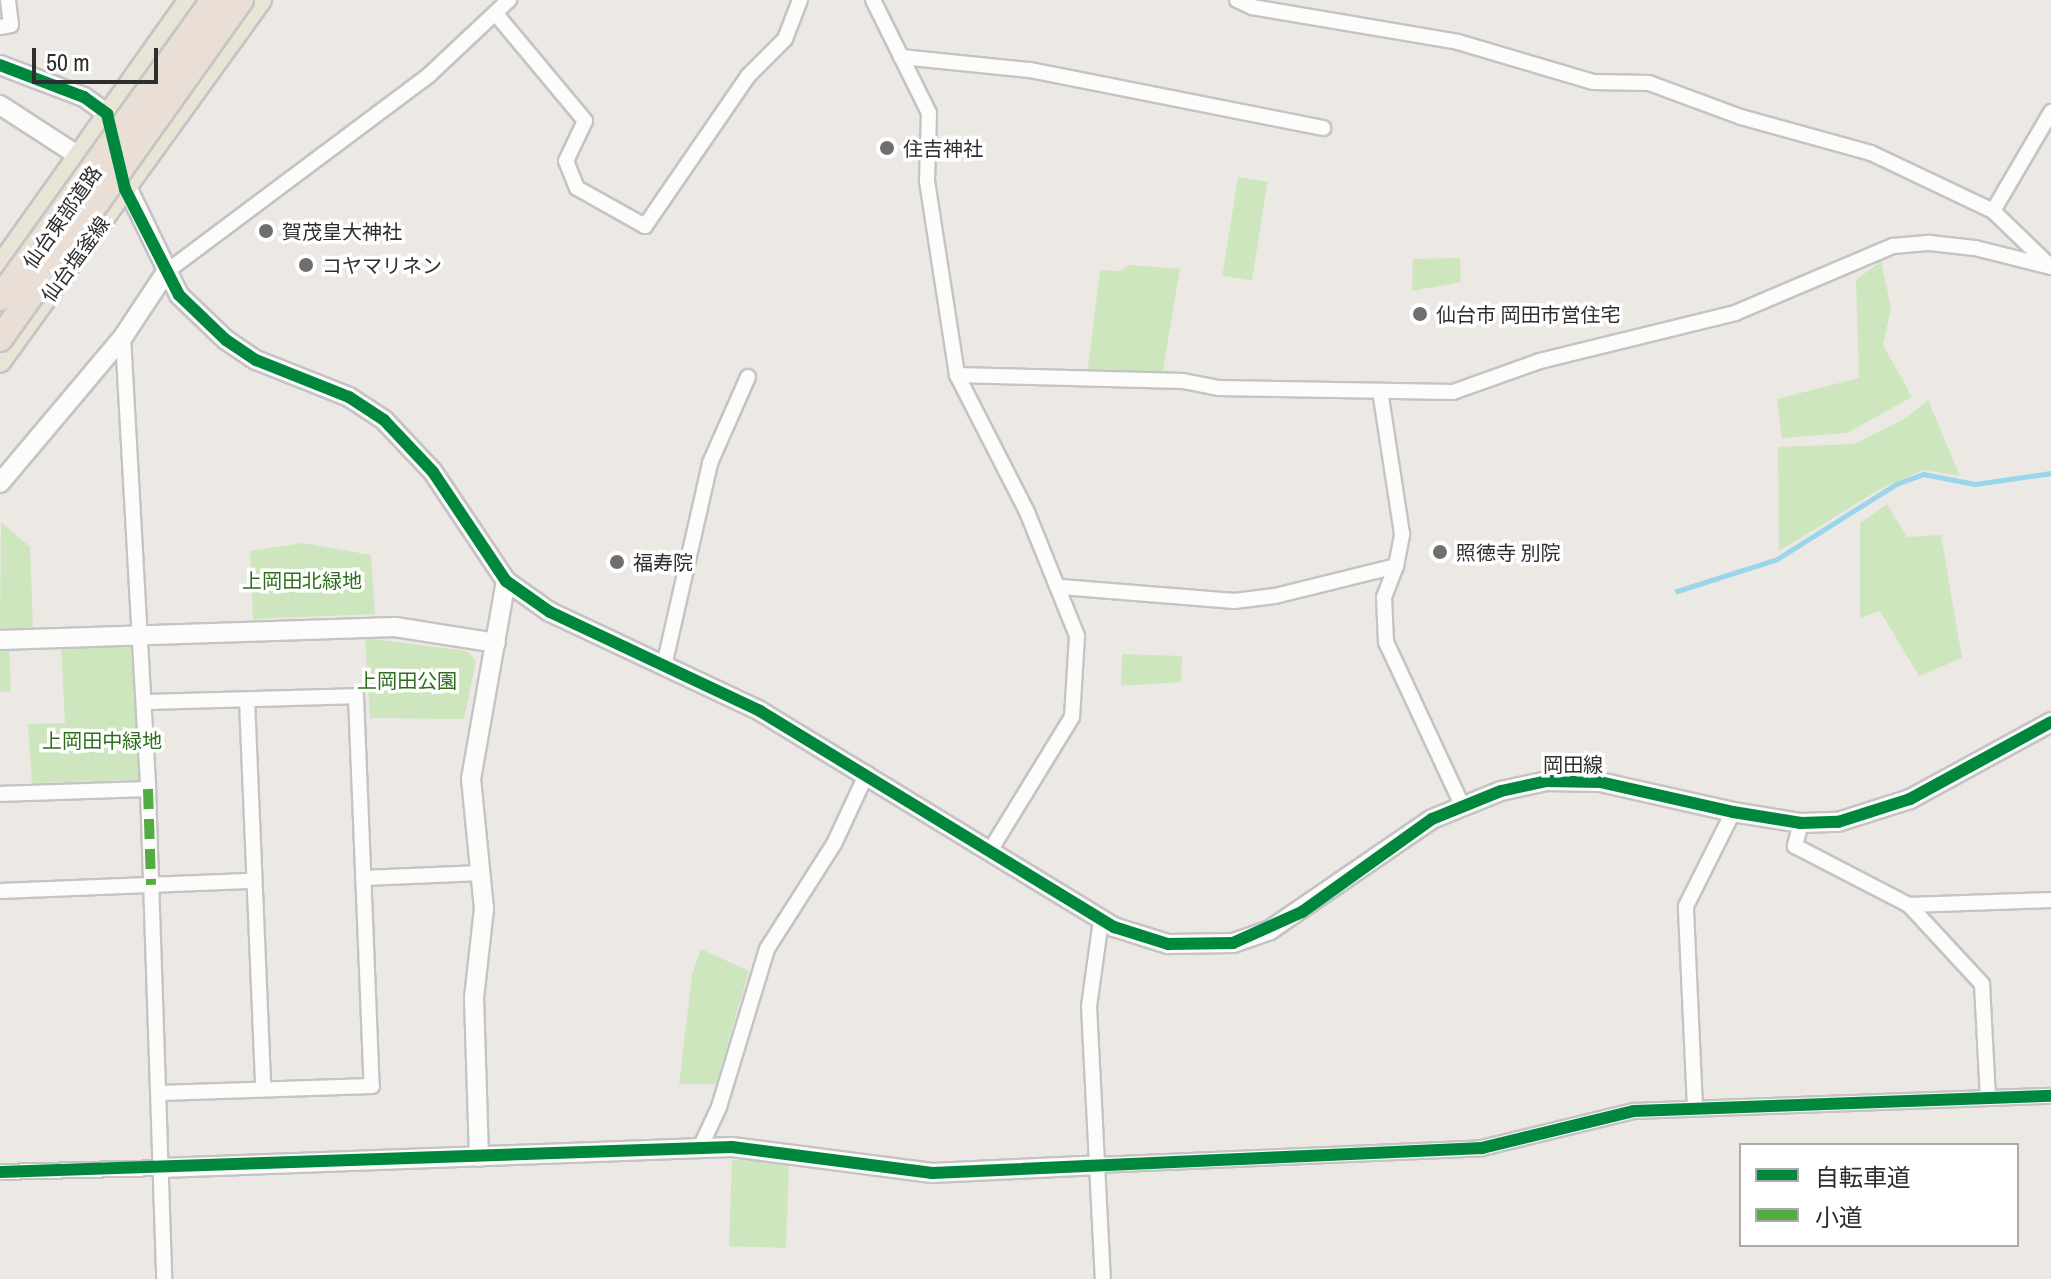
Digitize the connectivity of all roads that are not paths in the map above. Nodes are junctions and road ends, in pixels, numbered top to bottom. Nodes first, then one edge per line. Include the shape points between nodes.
1 (8, 0) edge
2 (189, 0) edge
3 (213, 0) edge
4 (241, 0) edge
5 (261, 0) edge
6 (509, 0) edge
7 (800, 0) edge
8 (873, 0) edge
9 (1237, 0) edge
10 (1308, 0) edge
11 (496, 14) junction
12 (1300, 14) junction
13 (0, 27) edge
14 (901, 57) junction
15 (0, 65) edge
16 (0, 105) edge
17 (2051, 112) edge
18 (107, 114) junction
19 (1323, 128) dead end
20 (81, 156) junction
21 (125, 189) junction
22 (1993, 211) junction
23 (0, 266) edge
24 (2051, 267) edge
25 (166, 272) junction
26 (0, 298) edge
27 (123, 337) junction
28 (0, 339) edge
29 (0, 362) edge
30 (957, 375) junction
31 (748, 377) dead end
32 (1380, 391) junction
33 (0, 483) edge
34 (1396, 566) junction
35 (506, 581) junction
36 (1061, 587) junction
37 (140, 635) junction
38 (0, 640) edge
39 (496, 643) junction
40 (664, 666) junction
41 (247, 700) junction
42 (144, 702) junction
43 (2051, 722) edge
44 (867, 773) junction
45 (148, 789) junction
46 (0, 794) edge
47 (1462, 805) junction
48 (1733, 812) junction
49 (1801, 823) junction
50 (991, 849) junction
51 (482, 873) junction
52 (363, 878) junction
53 (254, 881) junction
54 (151, 885) junction
55 (0, 891) edge
56 (2051, 900) edge
57 (1909, 905) junction
58 (1108, 923) junction
59 (263, 1089) junction
60 (159, 1093) junction
61 (2051, 1096) edge
62 (1988, 1098) junction
63 (1695, 1108) junction
64 (700, 1148) junction
65 (479, 1157) junction
66 (1099, 1165) junction
67 (161, 1168) junction
68 (0, 1172) edge
69 (164, 1279) edge
70 (1103, 1279) edge

1 - 13 street via 11,25
2 - 18 main road
3 - 26 highway, 仙台東部道路, bridge
4 - 28 highway, 仙台東部道路, bridge
5 - 21 main road, 仙台塩釜線
6 - 11 street
7 - 11 street via 785,39 722,110 645,226 577,188 566,161 585,121
8 - 14 street
9 - 12 street
10 - 12 street
11 - 25 street via 429,75
12 - 22 street via 1458,42 1593,82 1649,83 1741,117 1871,153
14 - 19 street via 1030,70
14 - 30 street via 929,113 927,181
15 - 18 street via 84,97
16 - 20 street
17 - 22 street
18 - 20 main road
18 - 21 street
20 - 21 street
20 - 23 main road
21 - 25 street
21 - 29 main road, 仙台塩釜線
22 - 24 street
24 - 32 street via 1975,248 1893,246 1735,313 1540,361 1453,392
25 - 27 street
25 - 35 street via 179,295 226,340 256,360 349,397 384,420 433,472
27 - 33 street
27 - 37 street
30 - 32 street
30 - 36 street
31 - 40 street via 710,463
32 - 34 street via 1402,534
34 - 36 street via 1234,601
34 - 47 street via 1384,597 1386,642
35 - 39 street
35 - 40 street, 岡田線 via 550,612
36 - 50 street via 1077,636 1072,717
37 - 38 street
37 - 39 street via 395,627
37 - 42 street
39 - 51 street via 471,779
40 - 44 street, 岡田線 via 760,711
41 - 42 street
41 - 52 street via 356,696
41 - 53 street
42 - 45 street
43 - 49 street, 岡田線 via 1946,783 1878,812
44 - 50 street, 岡田線
44 - 64 street via 834,844 767,949 719,1107
45 - 46 street
45 - 54 street
47 - 48 street, 岡田線 via 1547,781 1600,782
47 - 58 street, 岡田線 via 1432,819 1302,912 1233,943 1168,944
48 - 49 street, 岡田線
48 - 63 street via 1686,906
49 - 57 street via 1795,846
50 - 58 street, 岡田線
51 - 52 street
51 - 65 street via 474,998
52 - 59 street via 372,1086
53 - 54 street
53 - 59 street
54 - 55 street
54 - 60 street
56 - 57 street
57 - 62 street via 1982,984
58 - 66 street via 1089,1006
59 - 60 street
60 - 67 street
61 - 62 street
62 - 63 street
63 - 66 street via 1634,1111 1482,1148
64 - 65 street
64 - 66 street via 786,1151 932,1173
65 - 67 street
66 - 70 street
67 - 68 street
67 - 69 street

